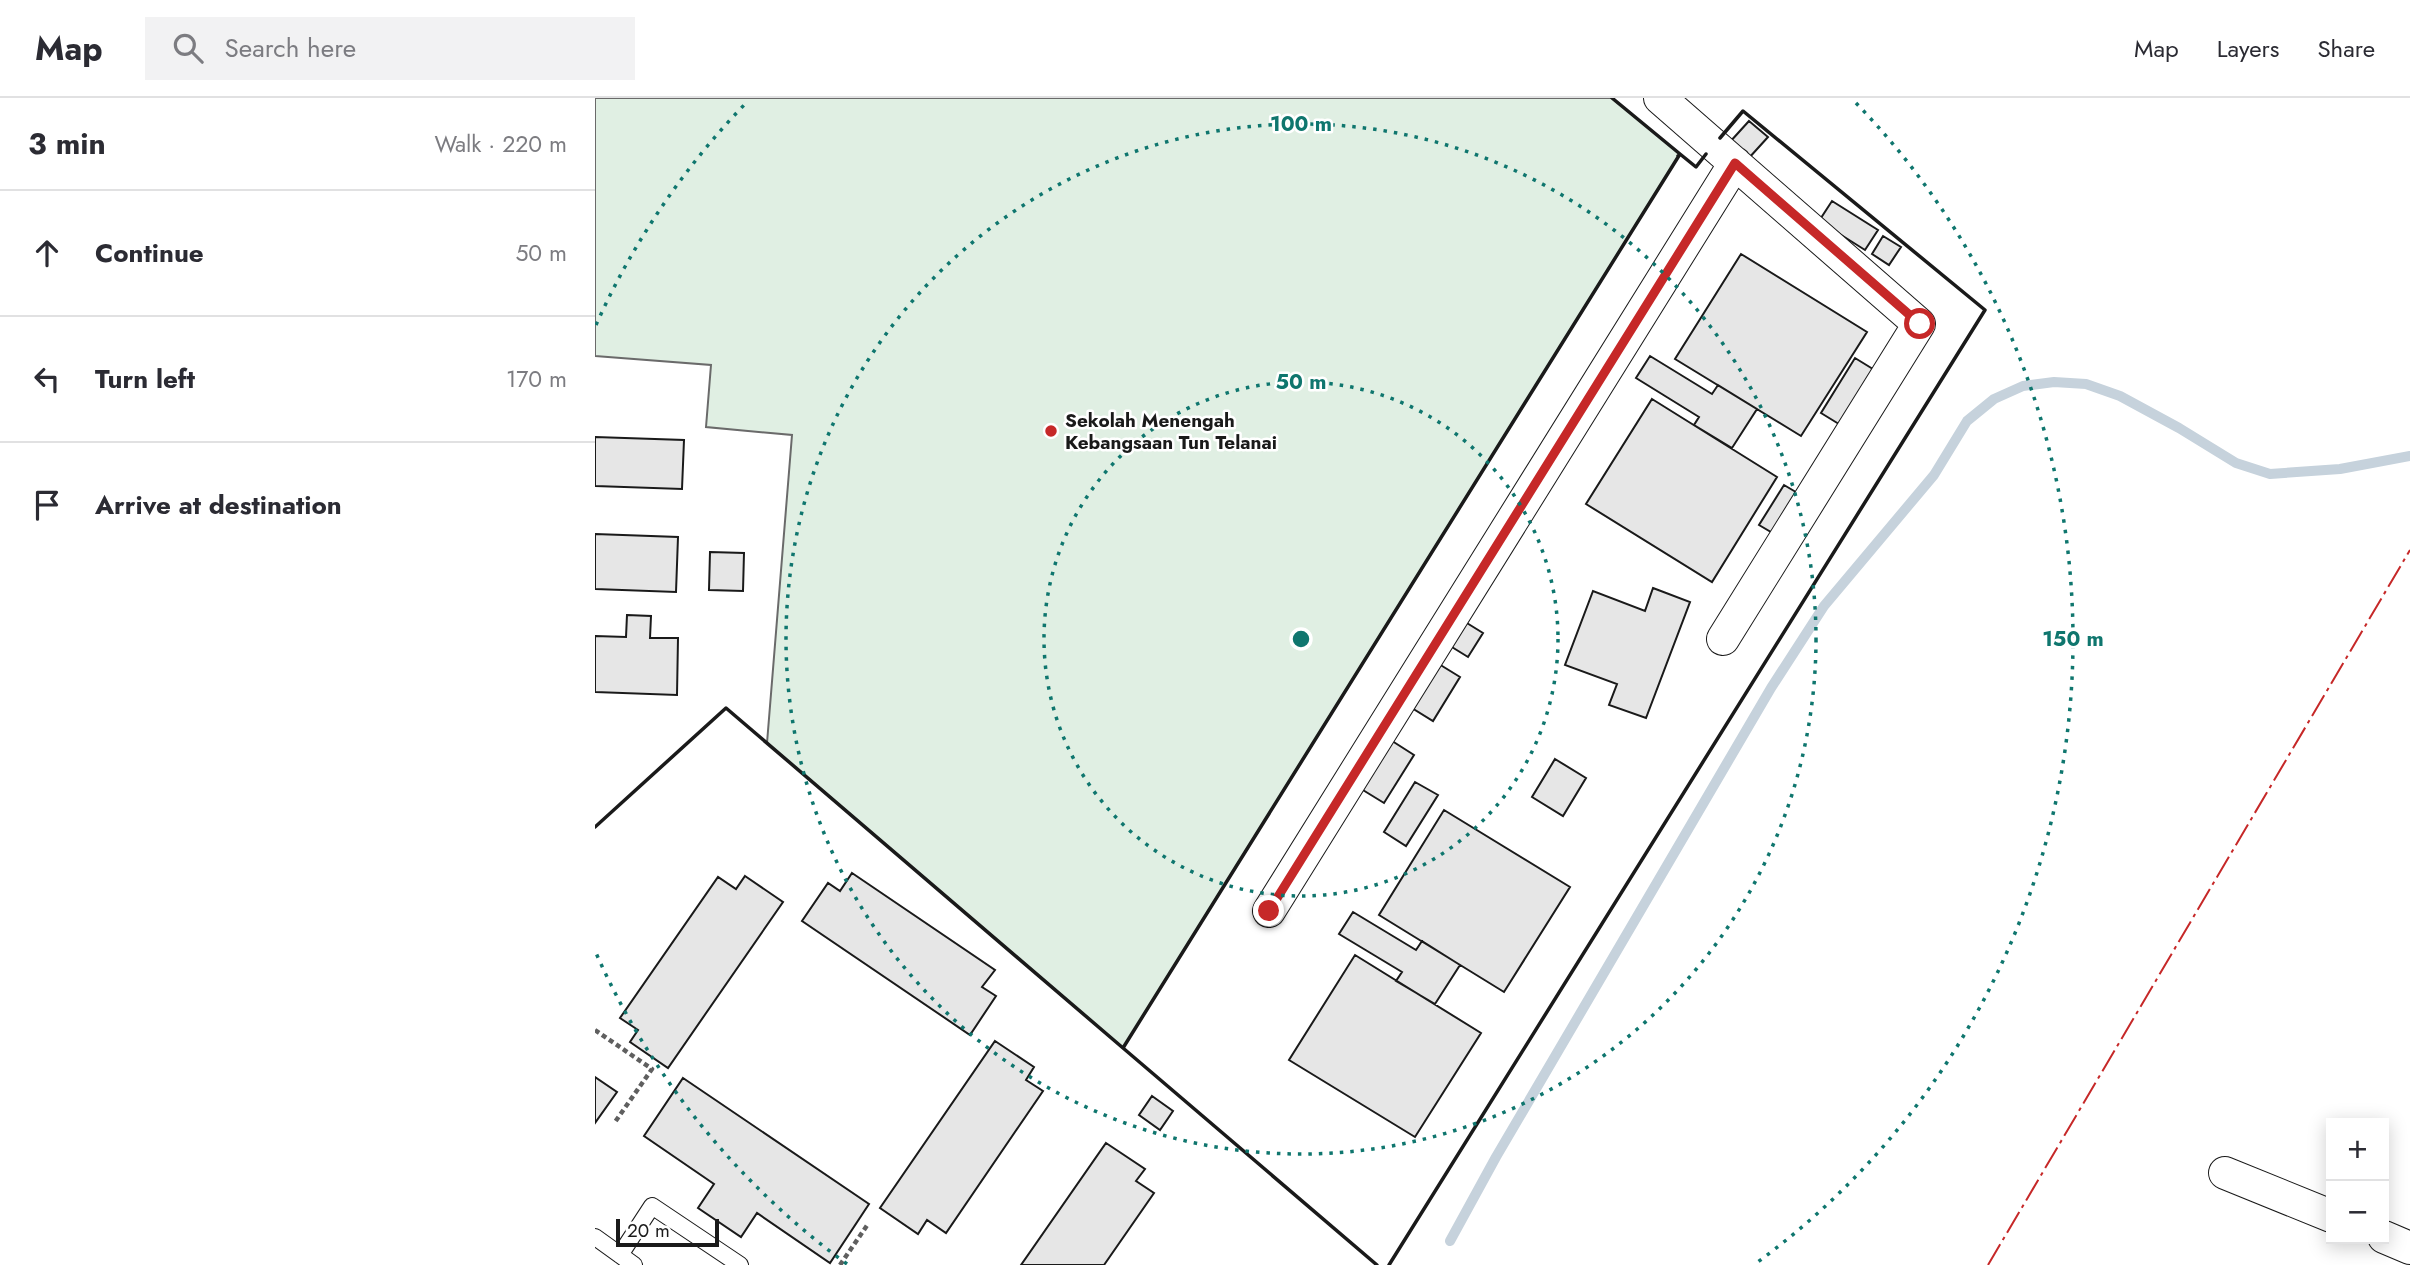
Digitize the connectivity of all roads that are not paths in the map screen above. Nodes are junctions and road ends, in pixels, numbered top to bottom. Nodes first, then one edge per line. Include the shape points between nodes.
1 (1660, 98) edge
2 (1735, 163) junction
3 (1723, 639) dead end
4 (1269, 911) dead end
5 (2225, 1173) dead end
6 (2326, 1214) edge
7 (595, 1237) edge
8 (2389, 1239) edge
9 (2410, 1248) edge
10 (620, 1255) junction
11 (634, 1265) edge
12 (740, 1265) edge

1 - 2 street
2 - 3 street via 1920,324
2 - 4 street
5 - 6 street
7 - 10 lane
8 - 9 street
10 - 11 lane
10 - 12 lane via 652,1206

